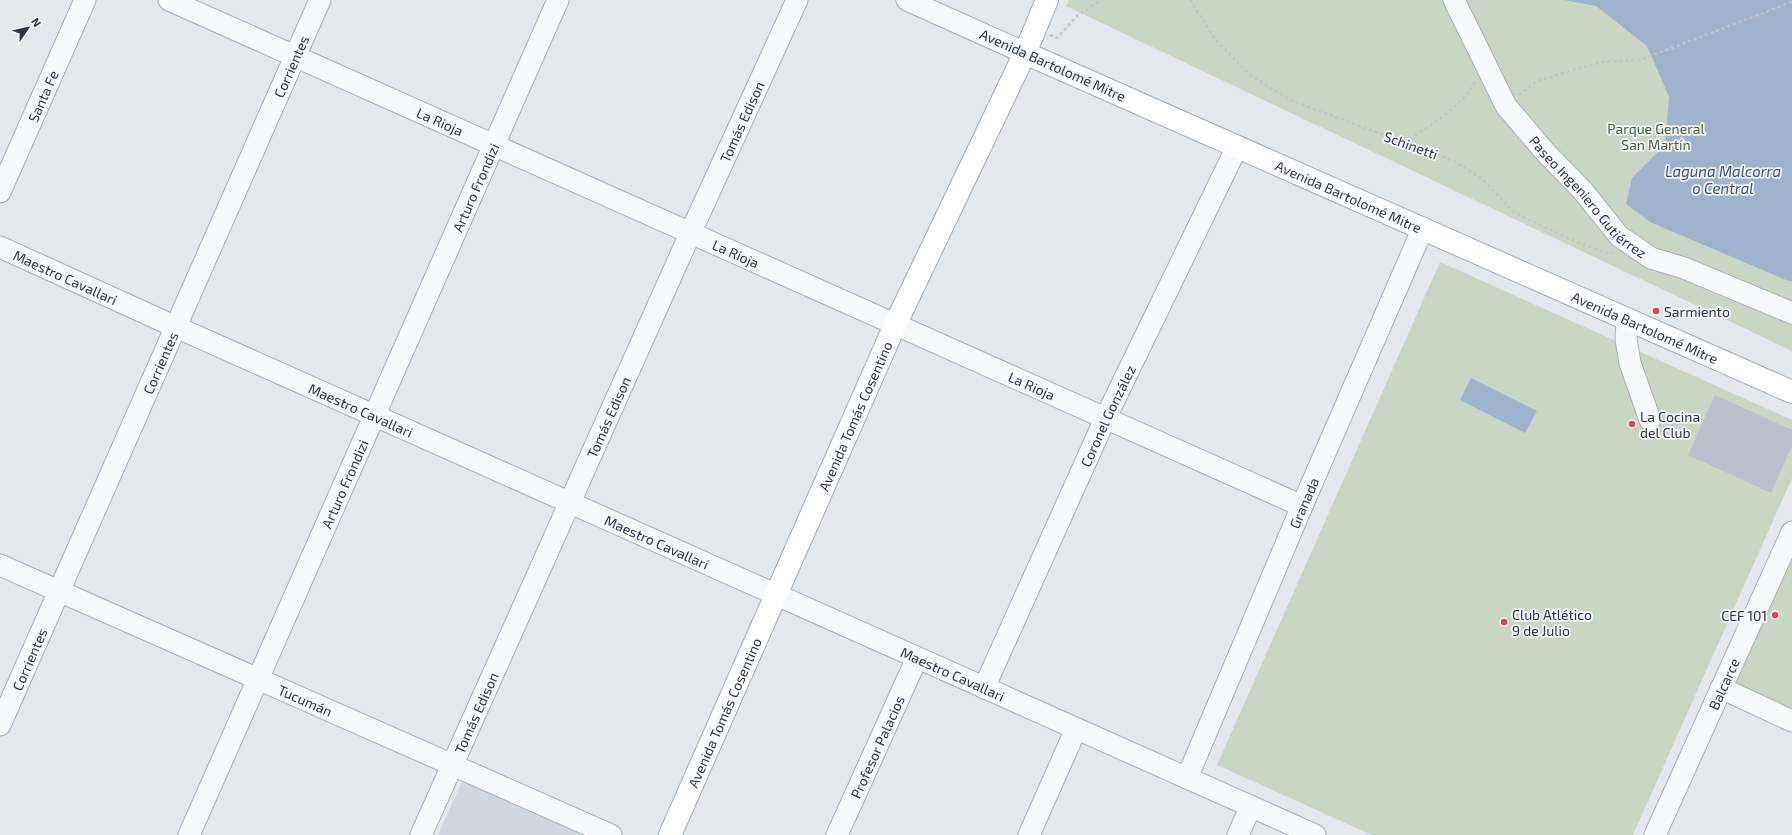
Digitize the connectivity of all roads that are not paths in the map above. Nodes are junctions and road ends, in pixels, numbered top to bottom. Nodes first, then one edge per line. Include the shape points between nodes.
1 (85, 0) edge
2 (169, 0) edge
3 (320, 0) edge
4 (558, 0) edge
5 (797, 0) edge
6 (907, 0) edge
7 (1047, 0) edge
8 (1454, 0) edge
9 (1025, 53) junction
10 (295, 57) junction
11 (494, 146) junction
12 (1237, 146) junction
13 (0, 192) edge
14 (1423, 228) junction
15 (690, 234) junction
16 (0, 247) edge
17 (1792, 313) edge
18 (1627, 320) junction
19 (895, 325) junction
20 (176, 327) junction
21 (1792, 392) edge
22 (374, 416) junction
23 (1105, 418) junction
24 (1650, 420) dead end
25 (570, 502) junction
26 (1302, 506) junction
27 (1792, 532) edge
28 (0, 566) edge
29 (59, 592) junction
30 (776, 595) junction
31 (917, 658) junction
32 (258, 680) junction
33 (984, 688) junction
34 (1721, 688) junction
35 (1792, 721) edge
36 (0, 725) edge
37 (1076, 729) junction
38 (452, 765) junction
39 (1187, 778) junction
40 (1251, 806) junction
41 (189, 835) edge
42 (421, 835) edge
43 (611, 835) edge
44 (670, 835) edge
45 (837, 835) edge
46 (1029, 835) edge
47 (1238, 835) edge
48 (1315, 835) edge
49 (1654, 835) edge

1 - 13 street, Santa Fe
2 - 10 street, La Rioja
3 - 10 street, Corrientes
4 - 11 street, Arturo Frondizi
5 - 15 street, Tomás Edison
6 - 9 street, Avenida Bartolomé Mitre
7 - 9 main road, Avenida Tomás Cosentino
8 - 17 street, Paseo Ingeniero Gutiérrez via 1506,106 1583,191 1619,236 1651,258 1684,268
9 - 12 main road, Avenida Bartolomé Mitre
9 - 19 main road, Avenida Tomás Cosentino
10 - 11 street, La Rioja
10 - 20 street, Corrientes
11 - 15 street, La Rioja
11 - 22 street, Arturo Frondizi
12 - 14 main road, Avenida Bartolomé Mitre
12 - 23 street, Coronel González
14 - 18 main road, Avenida Bartolomé Mitre
14 - 26 street, Granada
15 - 19 street, La Rioja
15 - 25 street, Tomás Edison
16 - 20 street, Maestro Cavallari
18 - 21 main road, Avenida Bartolomé Mitre
18 - 24 street via 1626,340 1630,363
19 - 23 street, La Rioja
19 - 30 main road, Avenida Tomás Cosentino
20 - 22 street, Maestro Cavallari
20 - 29 street, Corrientes
22 - 25 street, Maestro Cavallari
22 - 32 street, Arturo Frondizi
23 - 26 street, La Rioja
23 - 33 street, Coronel González
25 - 30 street, Maestro Cavallari
25 - 38 street, Tomás Edison
26 - 39 street, Granada
27 - 34 street, Balcarce
28 - 29 street, Tucumán
29 - 32 street, Tucumán
29 - 36 street, Corrientes
30 - 31 street, Maestro Cavallari
30 - 44 main road, Avenida Tomás Cosentino
31 - 33 street, Maestro Cavallari
31 - 45 street, Profesor Palacios
32 - 38 street, Tucumán
32 - 41 street, Arturo Frondizi
33 - 37 street, Maestro Cavallari
34 - 35 street
34 - 49 street, Balcarce
37 - 39 street, Maestro Cavallari
37 - 46 street
38 - 42 street, Tomás Edison
38 - 43 street, Tucumán
39 - 40 street, Maestro Cavallari
40 - 47 street
40 - 48 street, Maestro Cavallari

